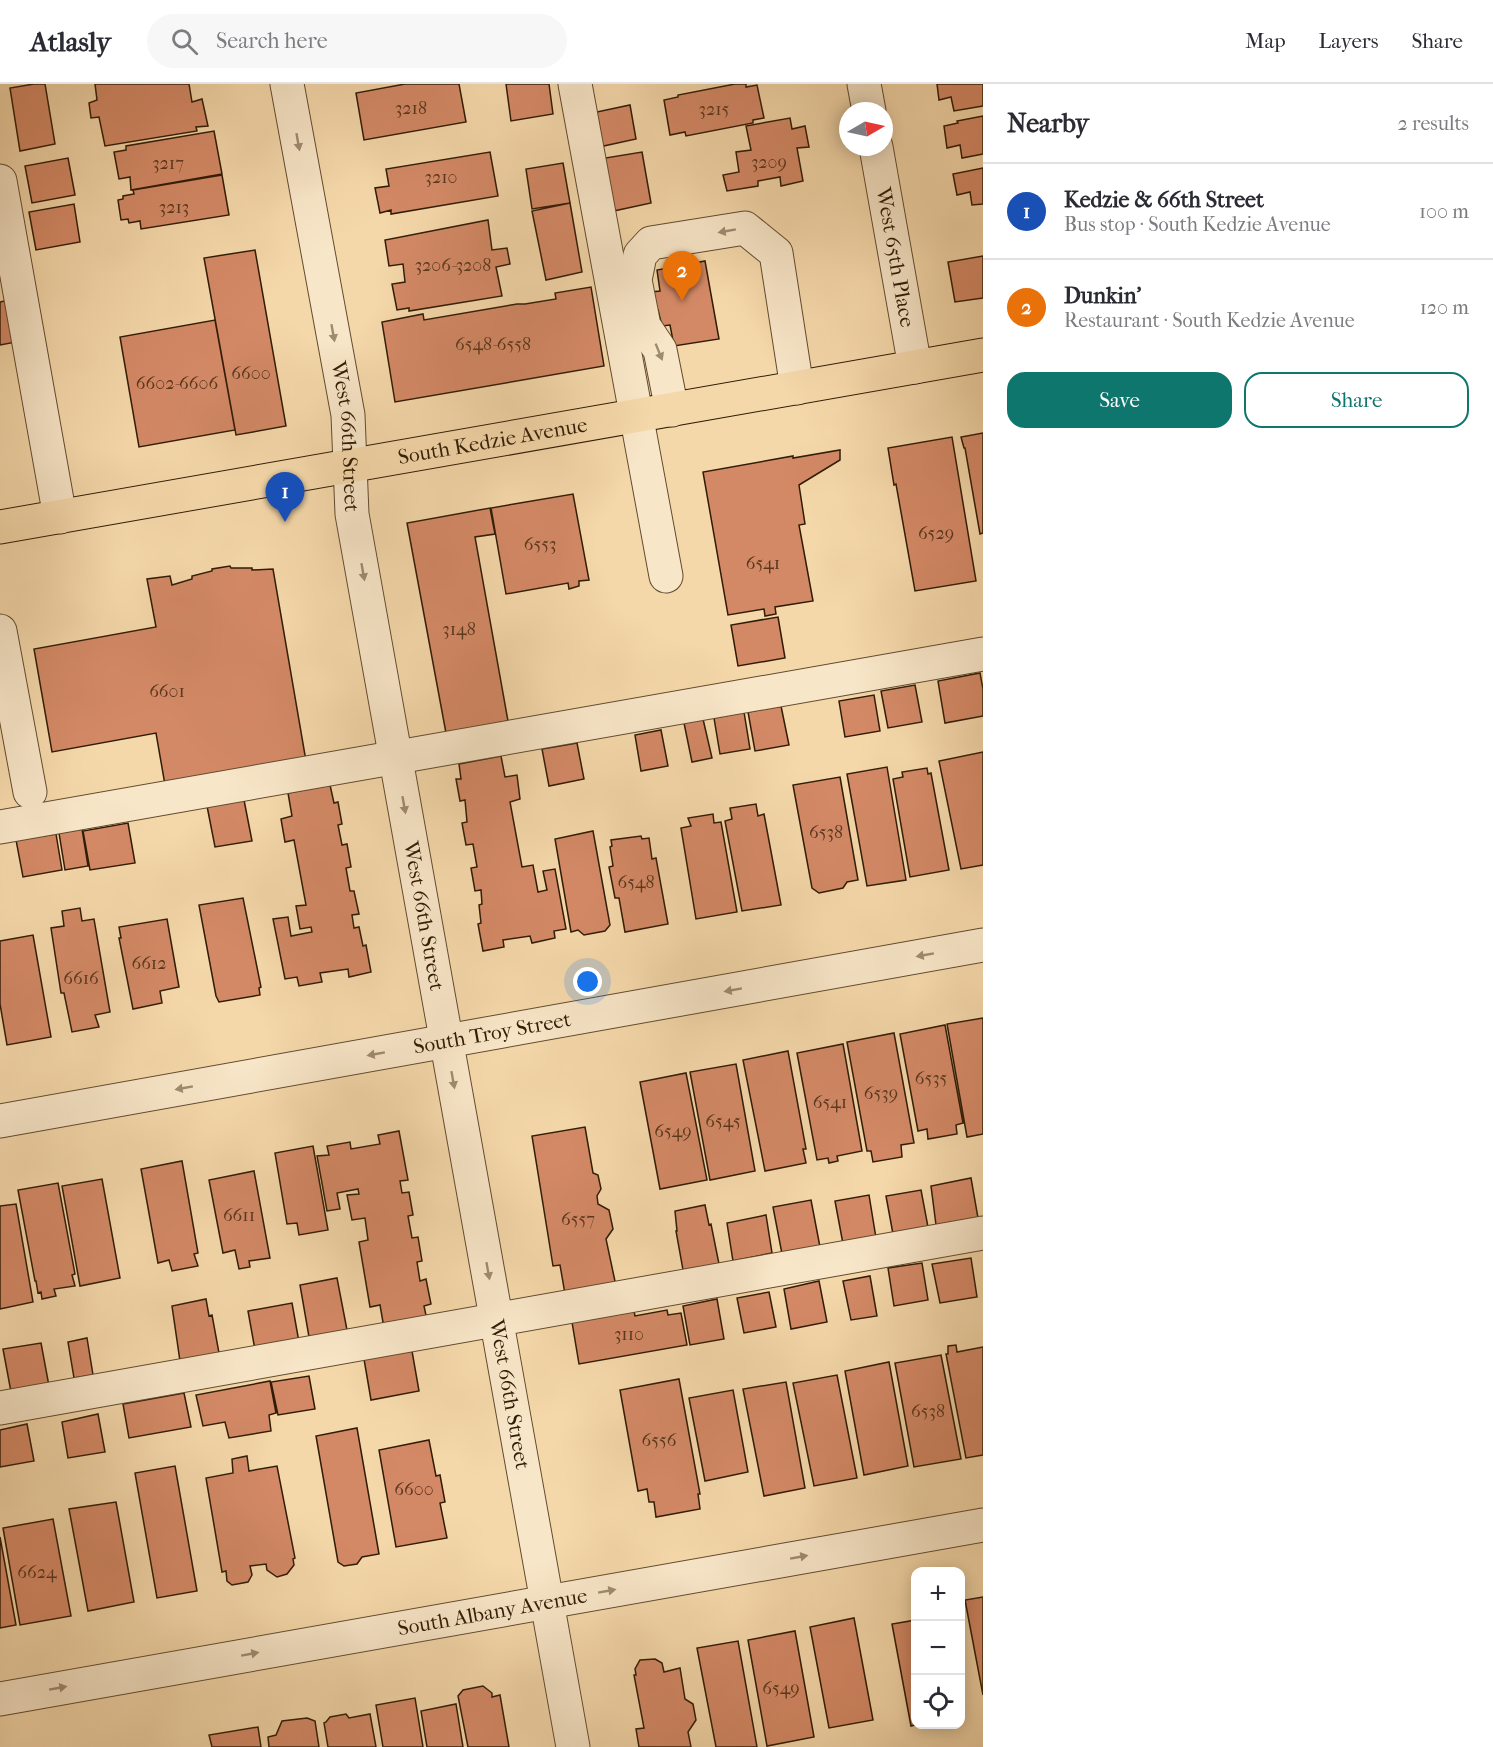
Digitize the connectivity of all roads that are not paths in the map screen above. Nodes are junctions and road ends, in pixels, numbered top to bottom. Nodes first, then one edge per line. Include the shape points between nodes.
1 (288, 84) edge
2 (575, 84) edge
3 (864, 84) edge
4 (867, 102) edge
5 (878, 156) edge
6 (0, 182) edge
7 (983, 355) edge
8 (915, 367) junction
9 (797, 388) junction
10 (672, 410) junction
11 (636, 416) junction
12 (350, 465) junction
13 (60, 517) junction
14 (0, 527) edge
15 (666, 576) dead end
16 (0, 631) edge
17 (983, 654) edge
18 (396, 758) junction
19 (30, 792) dead end
20 (0, 827) edge
21 (983, 945) edge
22 (447, 1041) junction
23 (0, 1121) edge
24 (983, 1233) edge
25 (497, 1320) junction
26 (0, 1408) edge
27 (983, 1525) edge
28 (547, 1602) junction
29 (0, 1699) edge
30 (573, 1747) edge

1 -> 12 street, West 66th Street via 348,415
2 - 11 street
3 - 4 street
5 - 8 street, West 65th Place
6 - 13 street
7 - 8 main road, South Kedzie Avenue
8 - 9 main road, South Kedzie Avenue
9 - 10 main road, South Kedzie Avenue
9 -> 10 street via 776,253 745,228 651,243 640,255 634,280 644,326 660,350
10 - 11 main road, South Kedzie Avenue
11 - 12 main road, South Kedzie Avenue
11 - 15 street
12 - 13 main road, South Kedzie Avenue
12 -> 18 street, West 66th Street via 352,514
13 - 14 main road, South Kedzie Avenue
16 - 19 street
17 - 18 street
18 - 20 street
18 -> 22 street, West 66th Street
21 -> 22 street, South Troy Street
22 -> 23 street, South Troy Street
22 -> 25 street, West 66th Street
24 - 25 street
25 - 26 street
25 - 28 street, West 66th Street
28 -> 27 street, South Albany Avenue
29 -> 28 street, South Albany Avenue
28 - 30 street, West 66th Street

